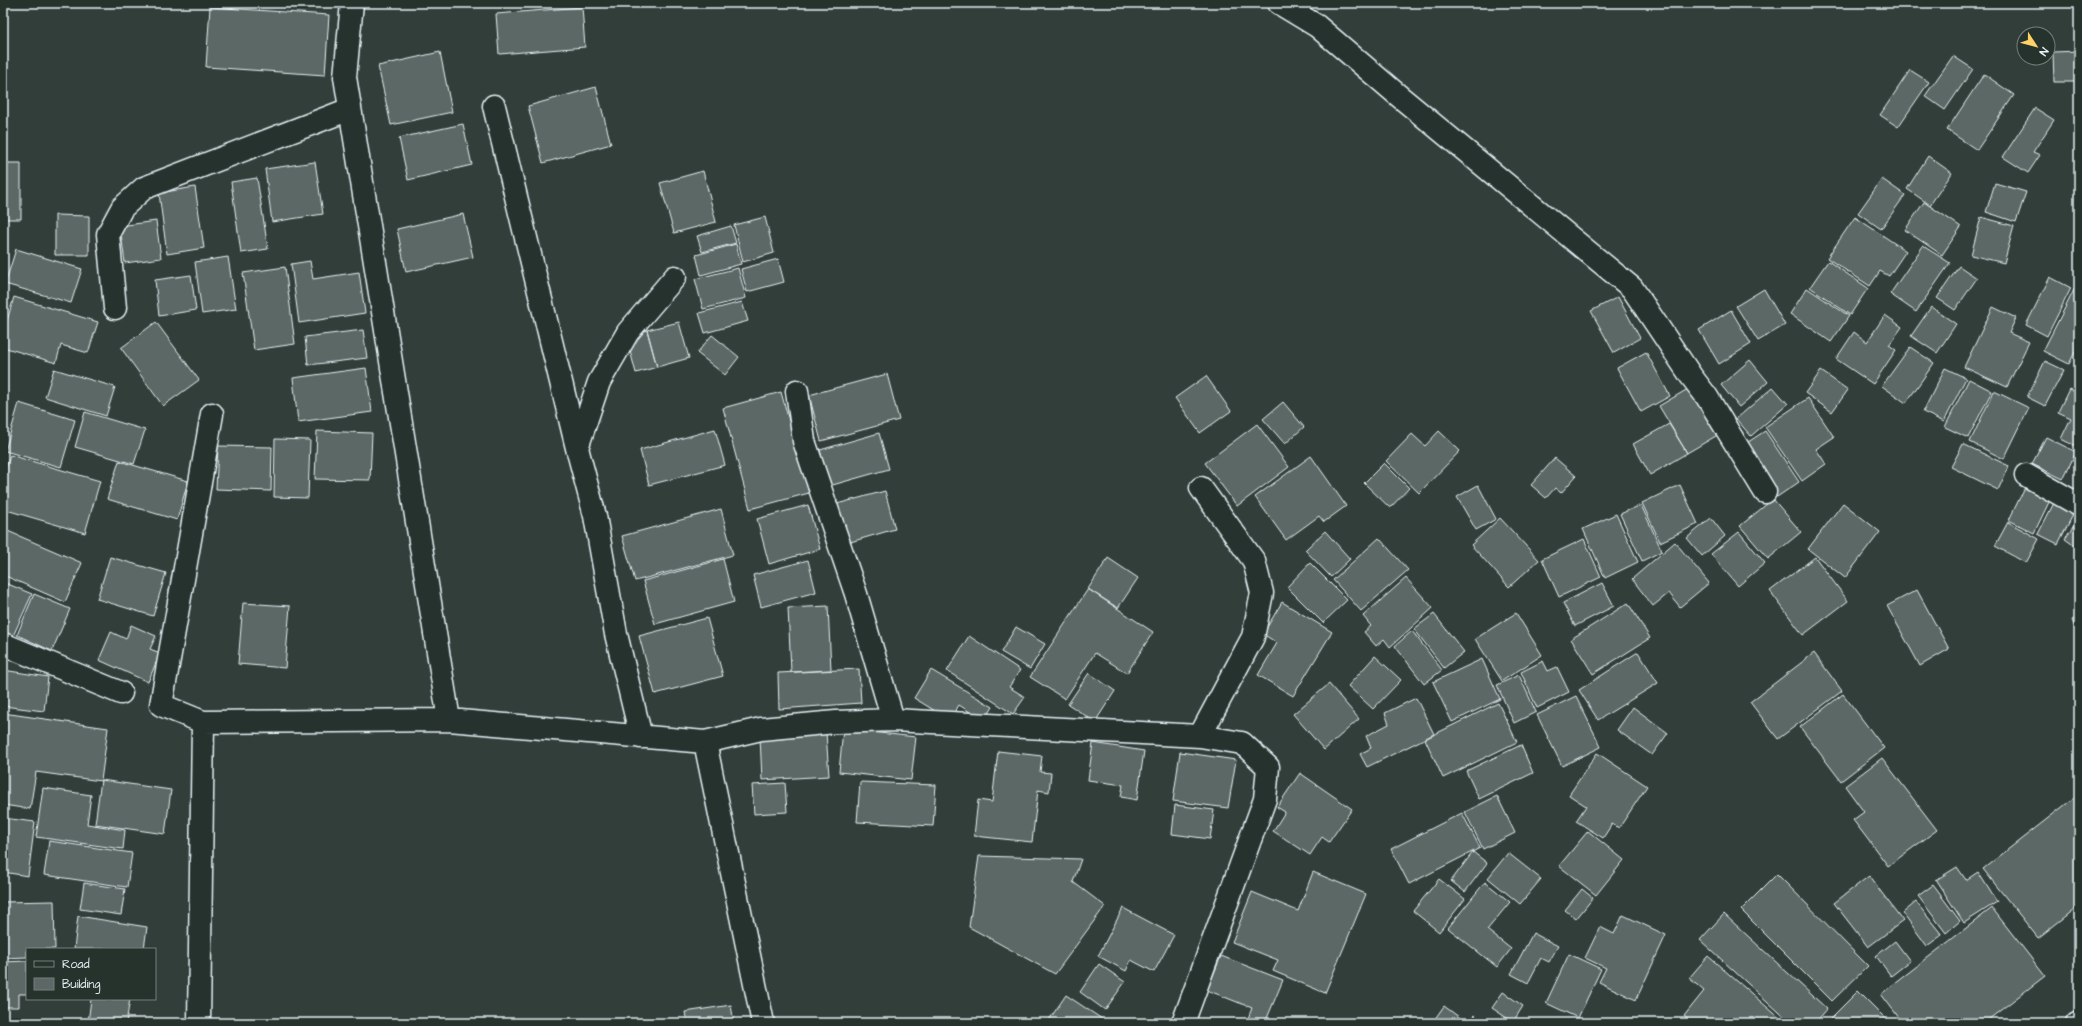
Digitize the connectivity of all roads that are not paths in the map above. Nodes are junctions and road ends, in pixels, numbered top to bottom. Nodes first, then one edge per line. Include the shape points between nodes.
1 (352, 3) edge
2 (1279, 3) edge
3 (494, 106) dead end
4 (350, 110) junction
5 (675, 276) dead end
6 (116, 308) dead end
7 (797, 391) dead end
8 (212, 414) dead end
9 (577, 448) junction
10 (2026, 475) dead end
11 (1200, 488) dead end
12 (1765, 492) dead end
13 (2079, 506) edge
14 (3, 644) edge
15 (121, 693) dead end
16 (449, 720) junction
17 (893, 720) junction
18 (204, 722) junction
19 (1200, 736) junction
20 (642, 737) junction
21 (705, 742) junction
22 (199, 1023) edge
23 (763, 1023) edge
24 (1183, 1023) edge

1 - 4 street via 345,77
2 - 12 street via 1316,26 1632,288 1708,397
3 - 9 street
4 - 6 street via 144,188 122,208 108,234
4 - 16 street
5 - 9 street via 628,332 598,382
7 - 17 street via 804,440 856,594
8 - 18 street via 161,706
9 - 20 street via 595,516 616,634
10 - 13 street
11 - 19 street via 1254,561 1262,593 1254,637
14 - 15 street
16 - 18 street
16 - 20 street
17 - 19 street
17 - 21 street via 761,729
18 - 22 street
19 - 24 street via 1242,744 1268,767 1265,799
20 - 21 street
21 - 23 street

